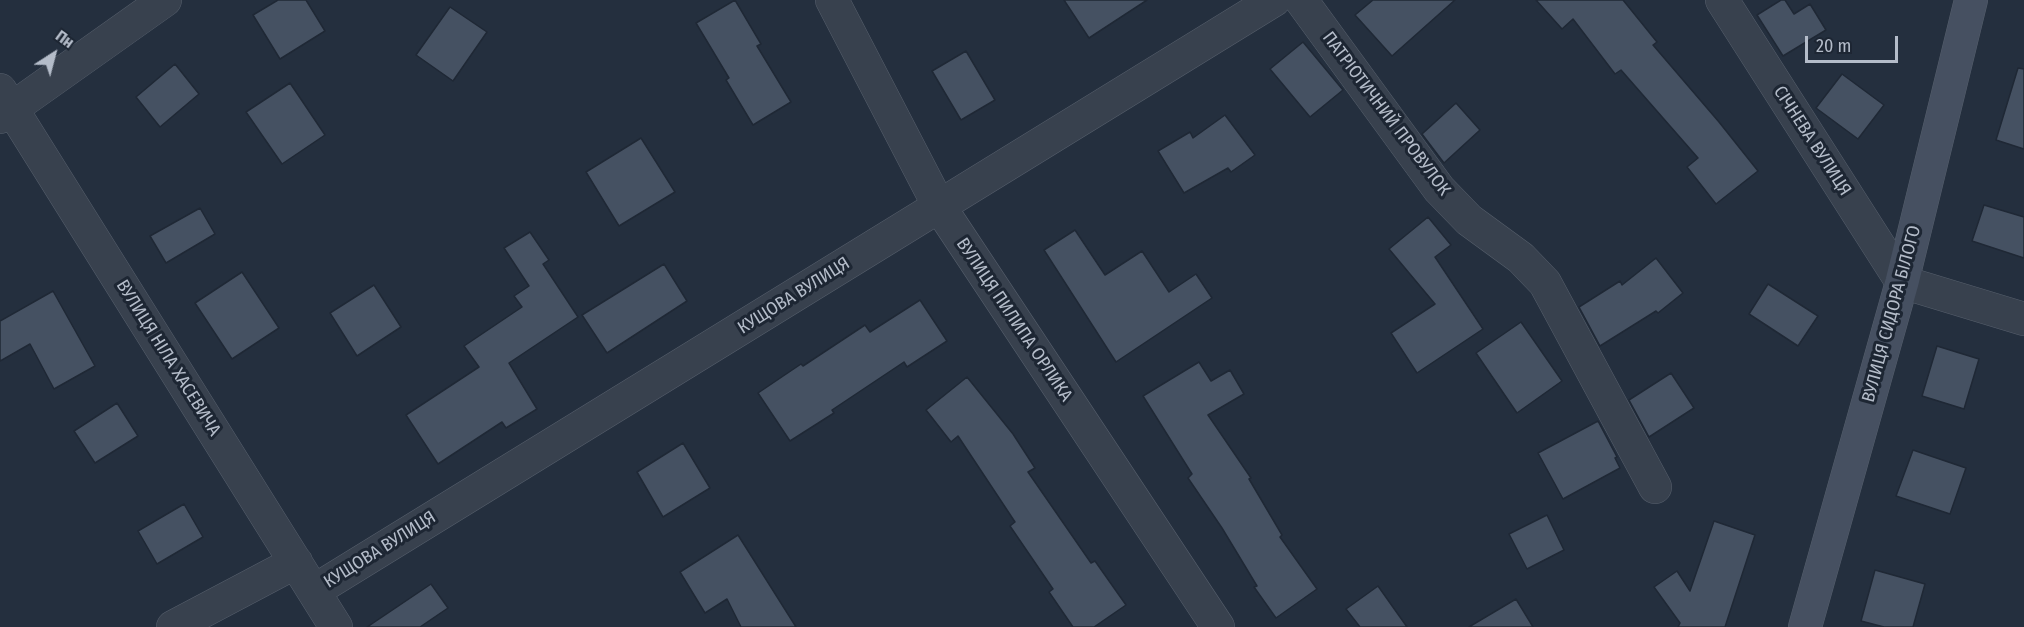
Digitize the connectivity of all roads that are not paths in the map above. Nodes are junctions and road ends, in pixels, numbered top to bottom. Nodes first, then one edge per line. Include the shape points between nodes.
1 (165, 0) edge
2 (832, 0) edge
3 (1274, 0) edge
4 (1301, 0) edge
5 (1722, 0) edge
6 (1971, 0) edge
7 (4, 105) edge
8 (939, 206) junction
9 (1902, 282) junction
10 (2024, 319) edge
11 (1655, 488) dead end
12 (296, 562) junction
13 (314, 591) junction
14 (173, 627) edge
15 (336, 627) edge
16 (1218, 627) edge
17 (1805, 627) edge

1 - 7 street
2 - 8 street, ВУЛИЦЯ ПИЛИПА ОРЛИКА
3 - 8 street, КУЩОВА ВУЛИЦЯ
4 - 11 street, ПАТРІОТИЧНИЙ ПРОВУЛОК via 1439,189 1545,283
5 - 9 street, СІЧНЕВА ВУЛИЦЯ
6 - 9 street, ВУЛИЦЯ СИДОРА БІЛОГО
7 - 12 street, ВУЛИЦЯ НІЛА ХАСЕВИЧА
8 - 13 street, КУЩОВА ВУЛИЦЯ
8 - 16 street, ВУЛИЦЯ ПИЛИПА ОРЛИКА
9 - 10 street
9 - 17 street, ВУЛИЦЯ СИДОРА БІЛОГО
12 - 13 street, ВУЛИЦЯ НІЛА ХАСЕВИЧА
12 - 14 street
13 - 15 street, ВУЛИЦЯ НІЛА ХАСЕВИЧА

